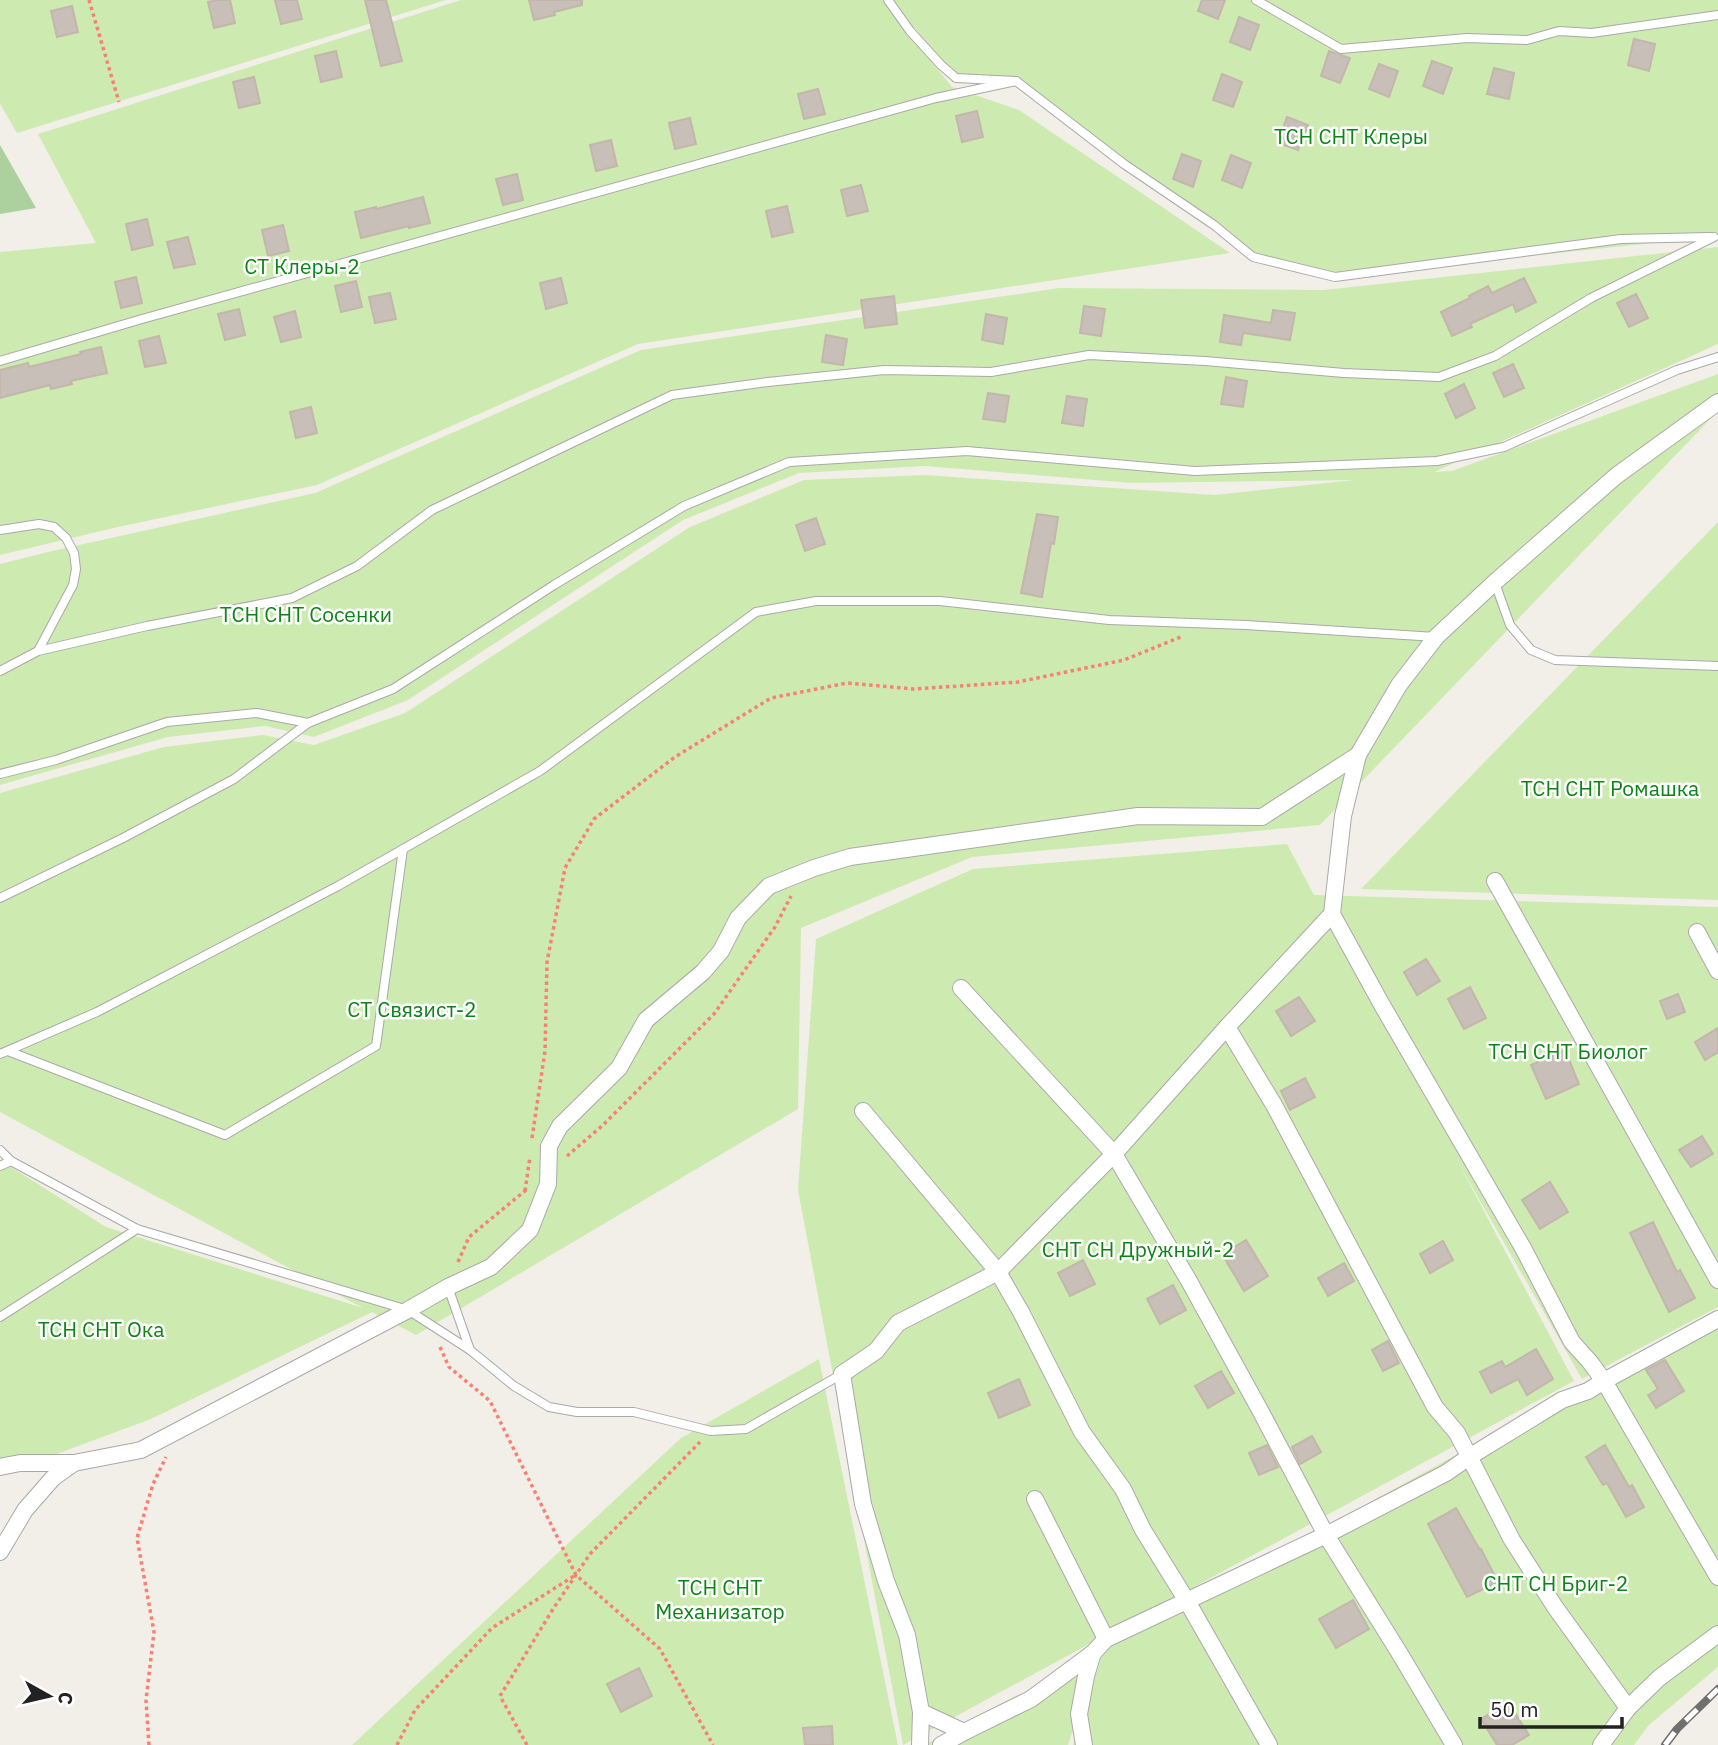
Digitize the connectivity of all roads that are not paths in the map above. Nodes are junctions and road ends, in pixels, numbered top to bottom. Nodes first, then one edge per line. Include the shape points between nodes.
1 (888, 0) edge
2 (1256, 0) edge
3 (1718, 15) edge
4 (1016, 81) junction
5 (1716, 236) edge
6 (1718, 357) edge
7 (0, 361) edge
8 (1718, 402) edge
9 (0, 530) edge
10 (1495, 582) junction
11 (1436, 637) junction
12 (38, 651) junction
13 (1718, 666) edge
14 (0, 671) edge
15 (308, 723) junction
16 (1358, 755) junction
17 (0, 774) edge
18 (403, 849) junction
19 (1495, 881) dead end
20 (0, 898) edge
21 (1332, 914) junction
22 (1697, 932) dead end
23 (1718, 971) edge
24 (961, 988) dead end
25 (1227, 1027) junction
26 (4, 1053) edge
27 (863, 1111) dead end
28 (0, 1150) edge
29 (1114, 1154) junction
30 (11, 1161) junction
31 (0, 1166) edge
32 (137, 1229) junction
33 (998, 1272) junction
34 (1718, 1280) edge
35 (448, 1287) junction
36 (408, 1310) junction
37 (0, 1317) edge
38 (1718, 1319) edge
39 (470, 1350) junction
40 (842, 1374) junction
41 (1604, 1381) junction
42 (1469, 1457) junction
43 (74, 1463) junction
44 (0, 1467) edge
45 (1035, 1499) dead end
46 (1326, 1535) junction
47 (0, 1552) edge
48 (1718, 1577) edge
49 (1187, 1601) junction
50 (1718, 1634) edge
51 (1106, 1639) junction
52 (1093, 1653) junction
53 (1628, 1708) junction
54 (921, 1713) junction
55 (964, 1731) junction
56 (920, 1745) edge
57 (941, 1745) edge
58 (1084, 1745) edge
59 (1269, 1745) edge
60 (1454, 1745) edge
61 (1601, 1745) edge

1 - 4 lane via 910,31 956,78
2 - 3 lane via 1341,49 1467,38 1527,40 1559,31 1592,33
4 - 5 lane via 1253,257 1335,277 1621,239
4 - 7 lane via 936,98
5 - 12 lane via 1591,298 1495,356 1439,377 1089,355 991,372 884,370 672,395 432,510 357,566 292,598
6 - 15 lane via 1677,370 1504,447 1437,461 1195,471 967,451 789,461 684,506 393,689
8 - 10 street via 1616,476
9 - 12 lane via 39,524 54,527 74,552 73,584
10 - 11 street
10 - 13 lane via 1510,625 1531,650 1555,660
11 - 16 street via 1399,685
11 - 18 lane via 1109,620 940,601 816,601 756,612 540,771
12 - 14 lane
15 - 17 lane via 257,713 167,722
15 - 20 lane via 234,779
16 - 21 street via 1343,816
16 - 35 street via 1262,817 1138,816 850,857 769,886 738,918 704,972 646,1020 619,1068 560,1126 549,1146 548,1184 530,1230 491,1267
18 - 26 lane via 97,1012
18 - 26 lane via 376,1046 225,1135
19 - 34 street
21 - 25 street
21 - 41 street via 1572,1342
22 - 23 street
24 - 29 street
25 - 29 street
25 - 42 street via 1274,1105 1435,1408 1457,1433
27 - 33 street
28 - 30 lane
29 - 33 street
29 - 46 street
30 - 31 lane
30 - 32 lane
32 - 36 lane
32 - 37 lane
33 - 40 street via 898,1323 876,1351
33 - 49 street via 1082,1432 1123,1489
35 - 36 street
35 - 39 lane
36 - 39 lane
36 - 43 street via 141,1450
38 - 41 street
39 - 40 lane via 549,1407 634,1412 711,1431 746,1429
40 - 54 street via 863,1504 907,1635
41 - 42 street via 1562,1400
41 - 48 street
42 - 46 street
42 - 53 street via 1512,1540
43 - 44 street
43 - 47 street via 52,1478 32,1502
45 - 51 street
46 - 49 street
46 - 60 street
49 - 51 street
49 - 59 street
50 - 53 street
51 - 52 street
52 - 55 street via 1031,1699
52 - 58 street via 1079,1714
53 - 61 street
54 - 55 street
54 - 56 street
55 - 57 street

